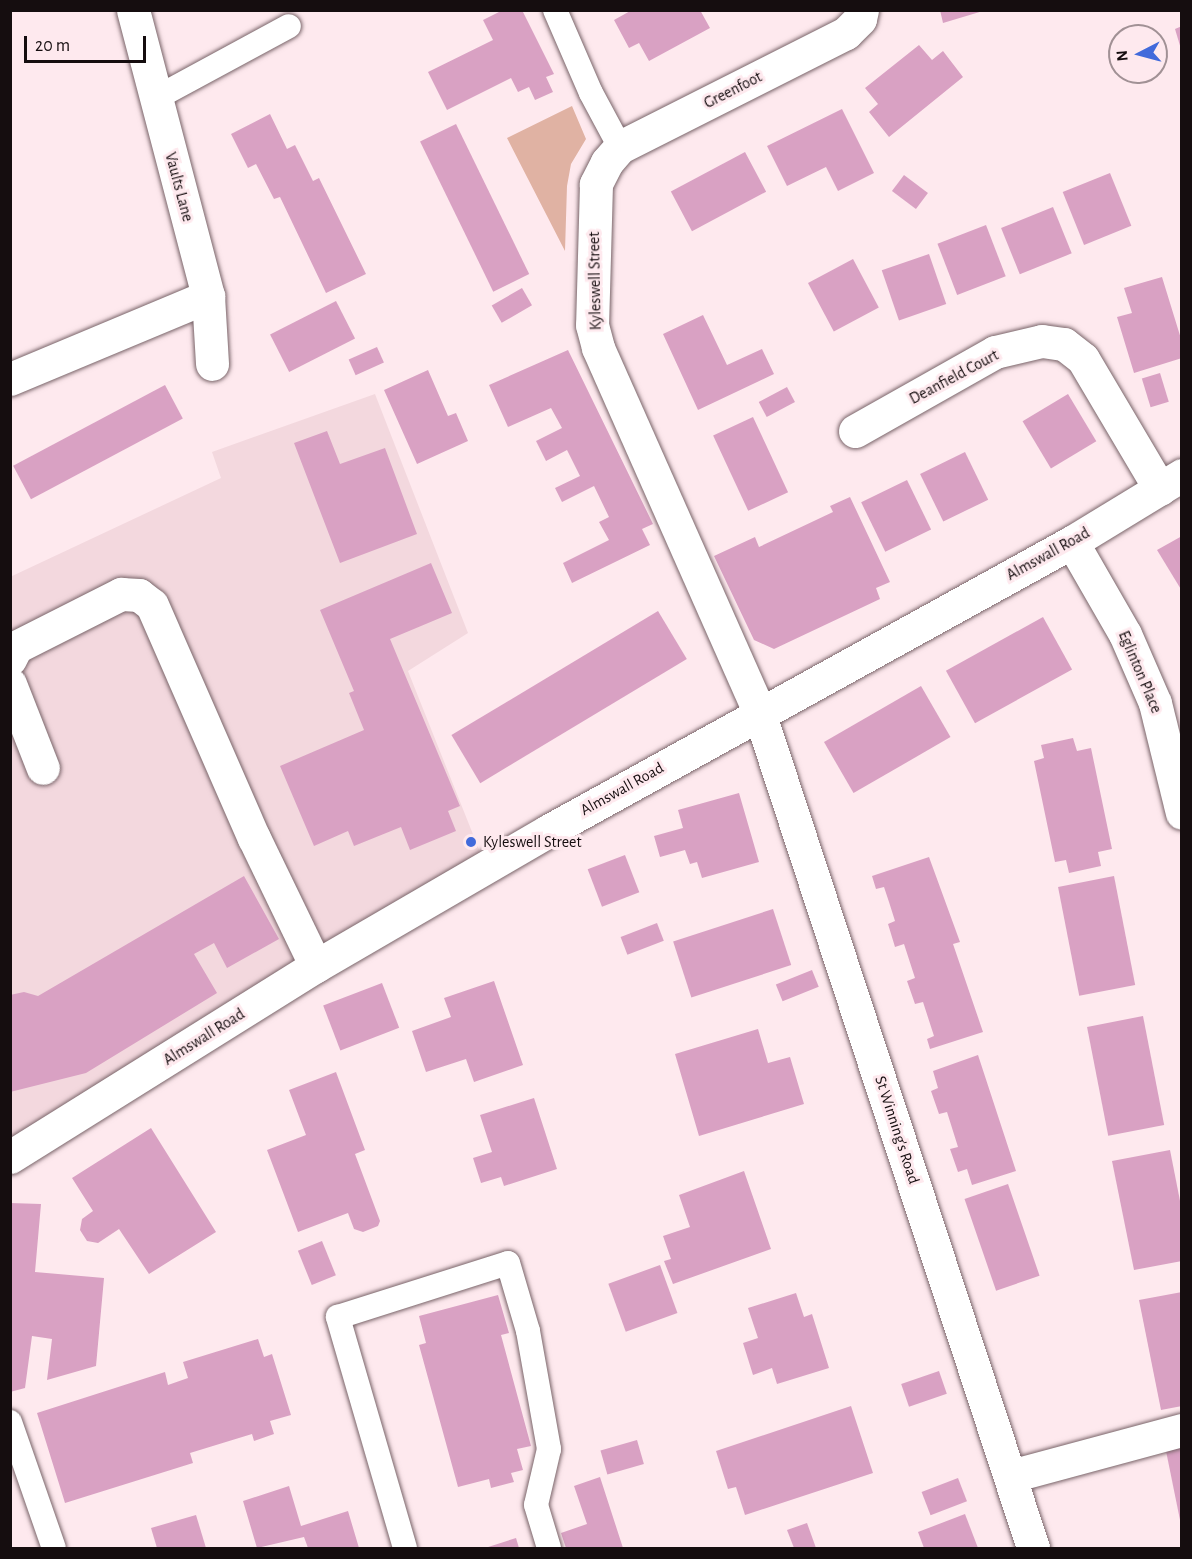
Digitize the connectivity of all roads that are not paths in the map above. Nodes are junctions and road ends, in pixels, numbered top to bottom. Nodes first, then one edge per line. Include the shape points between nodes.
1 (133, 10) edge
2 (555, 10) edge
3 (854, 22) edge
4 (289, 26) dead end
5 (156, 98) junction
6 (620, 147) junction
7 (208, 296) junction
8 (212, 364) dead end
9 (10, 379) edge
10 (855, 431) dead end
11 (1171, 482) edge
12 (1072, 542) junction
13 (12, 650) edge
14 (10, 684) edge
15 (759, 712) junction
16 (44, 768) dead end
17 (1182, 813) edge
18 (316, 966) junction
19 (10, 1157) edge
20 (10, 1422) edge
21 (1182, 1430) edge
22 (1011, 1476) junction
23 (54, 1548) edge
24 (405, 1548) edge
25 (549, 1548) edge
26 (1033, 1548) edge

1 - 5 street, Vaults Lane
2 - 6 lane via 591,93
3 - 6 street, Greenfoot
4 - 5 lane
5 - 7 street, Vaults Lane
6 - 15 street, Kyleswell Street via 596,184 594,333
7 - 8 street, Vaults Lane
7 - 9 street
10 - 11 street, Deanfield Court via 996,352 1042,341 1064,344 1083,359
11 - 12 street, Almswall Road
12 - 15 street, Almswall Road
12 - 17 street, Eglinton Place via 1125,634 1155,703
13 - 18 street via 121,594 139,595 152,605
14 - 16 street
15 - 18 street, Almswall Road
15 - 22 street, St Winning's Road
18 - 19 street, Almswall Road
20 - 23 lane
21 - 22 street
22 - 26 street, St Winning's Road
24 - 25 lane via 338,1317 508,1263 528,1331 549,1449 536,1504

